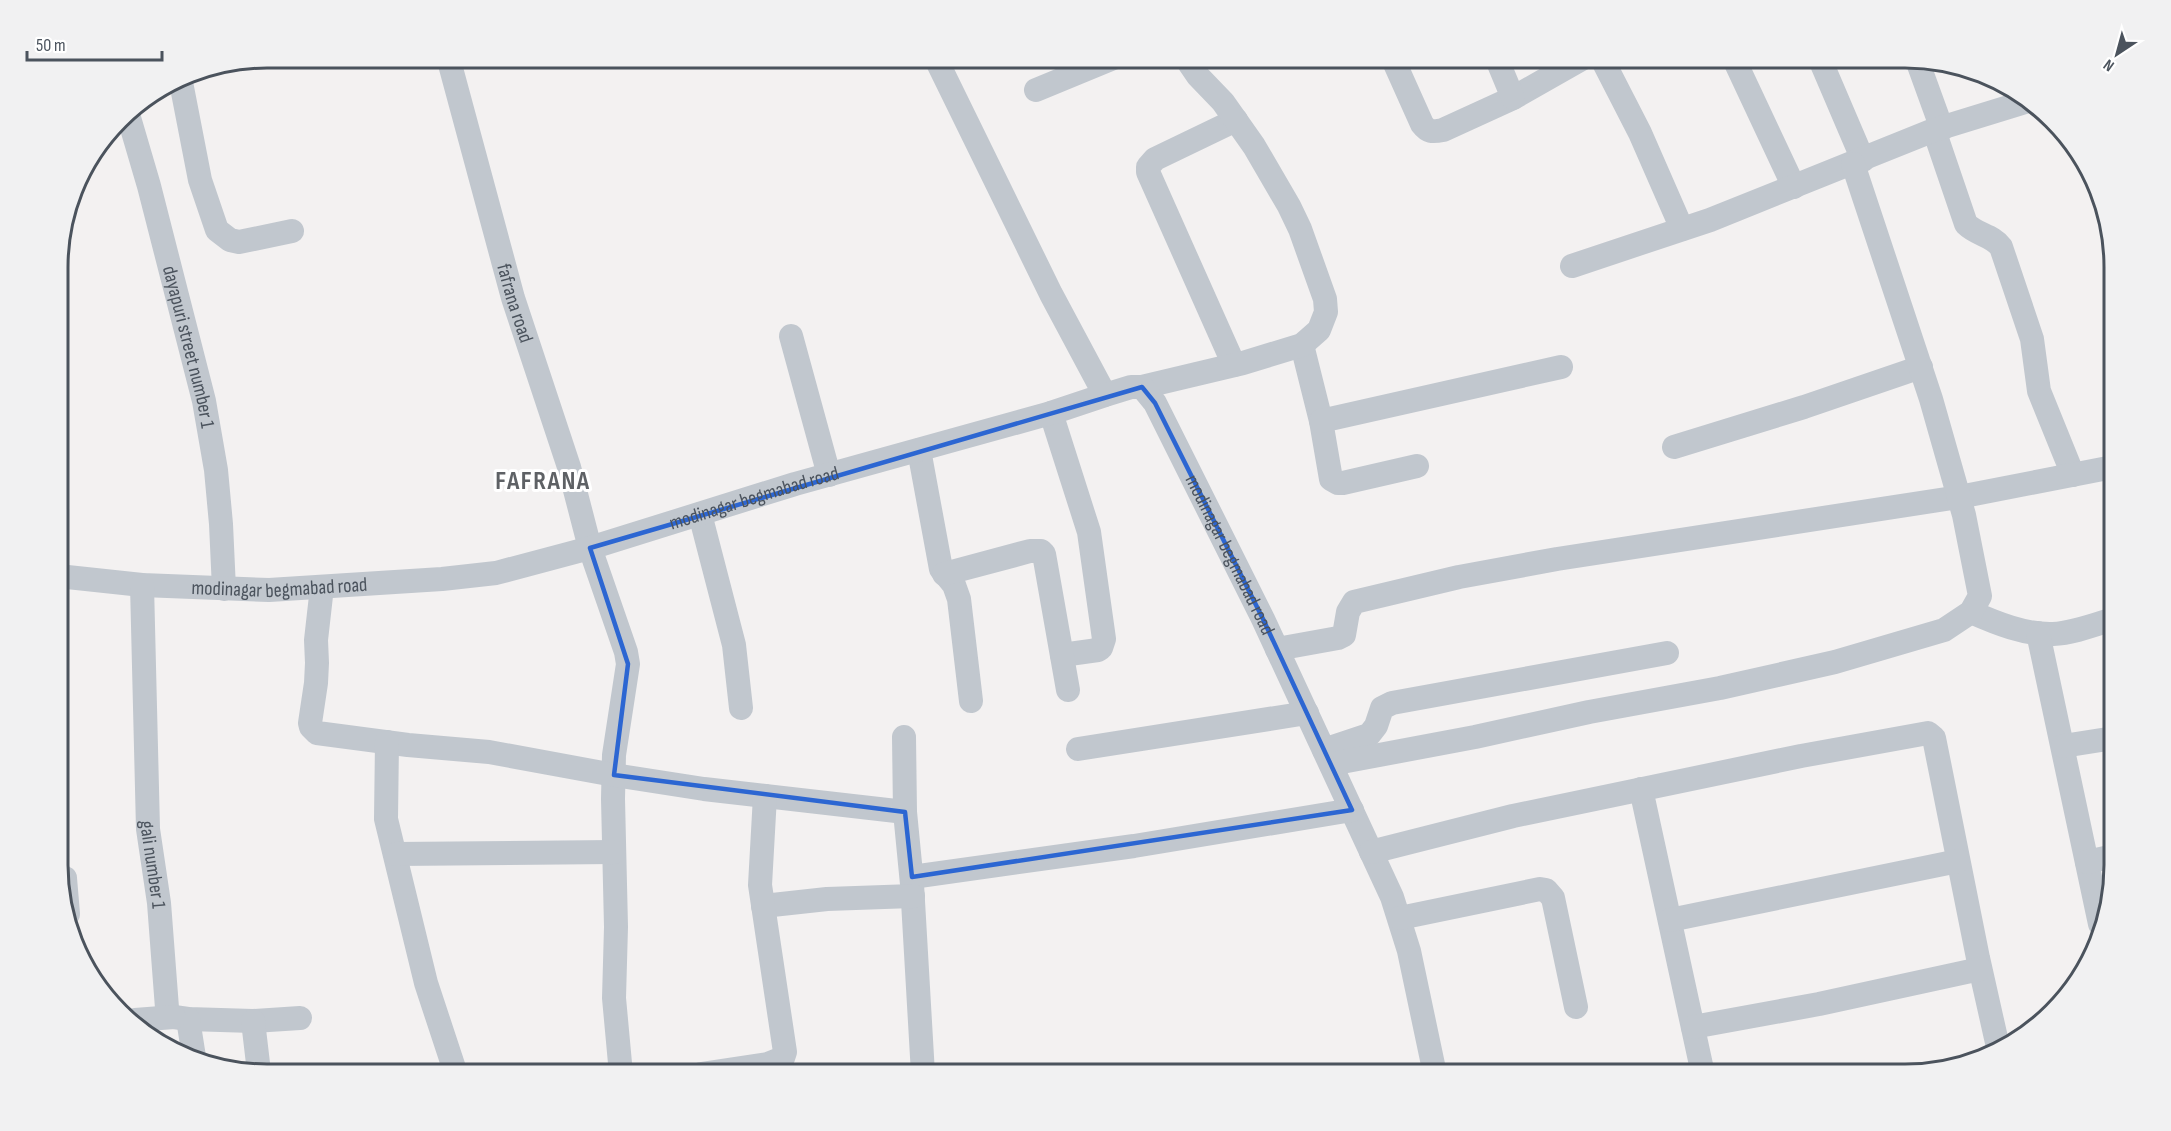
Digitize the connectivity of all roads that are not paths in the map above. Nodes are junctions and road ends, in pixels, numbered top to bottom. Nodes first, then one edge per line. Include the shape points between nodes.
1 (451, 68) edge
2 (940, 68) edge
3 (1089, 68) edge
4 (1193, 68) edge
5 (1397, 68) edge
6 (1501, 68) edge
7 (1566, 68) edge
8 (1607, 68) edge
9 (1738, 68) edge
10 (1823, 68) edge
11 (1920, 69) edge
12 (182, 87) edge
13 (1036, 90) dead end
14 (1513, 98) junction
15 (2018, 104) edge
16 (1236, 120) junction
17 (130, 122) edge
18 (1938, 130) junction
19 (1858, 162) junction
20 (1794, 187) junction
21 (1682, 229) junction
22 (292, 231) dead end
23 (1572, 266) dead end
24 (791, 336) dead end
25 (1302, 345) junction
26 (1234, 365) junction
27 (1562, 367) dead end
28 (1921, 367) junction
29 (1142, 387) junction
30 (1105, 395) junction
31 (1051, 413) junction
32 (1320, 421) junction
33 (1674, 447) dead end
34 (919, 450) junction
35 (1417, 466) dead end
36 (2104, 469) edge
37 (829, 475) junction
38 (2073, 475) junction
39 (1959, 497) junction
40 (700, 514) junction
41 (590, 548) junction
42 (944, 574) junction
43 (68, 577) edge
44 (142, 585) junction
45 (322, 587) junction
46 (224, 589) junction
47 (1971, 612) junction
48 (2104, 622) edge
49 (2038, 633) junction
50 (1667, 652) dead end
51 (1062, 655) junction
52 (1280, 657) junction
53 (1068, 690) dead end
54 (971, 701) dead end
55 (741, 708) dead end
56 (1307, 713) junction
57 (904, 737) dead end
58 (2104, 740) edge
59 (387, 742) junction
60 (2063, 746) junction
61 (1078, 749) dead end
62 (1328, 757) junction
63 (614, 775) junction
64 (1641, 789) junction
65 (765, 796) junction
66 (1352, 810) junction
67 (905, 812) junction
68 (614, 852) junction
69 (1371, 852) junction
70 (396, 854) junction
71 (2104, 858) edge
72 (1958, 861) junction
73 (2087, 862) junction
74 (912, 887) junction
75 (763, 906) junction
76 (2098, 913) edge
77 (1400, 918) junction
78 (1670, 920) junction
79 (1980, 969) junction
80 (1576, 1007) dead end
81 (181, 1018) junction
82 (300, 1018) dead end
83 (142, 1020) edge
84 (253, 1021) junction
85 (1694, 1027) junction
86 (1996, 1040) edge
87 (191, 1048) edge
88 (259, 1063) edge
89 (1433, 1063) edge
90 (1701, 1063) edge
91 (453, 1064) edge
92 (620, 1064) edge
93 (769, 1064) edge
94 (922, 1064) edge

1 - 41 street, fafrana road via 513,298 569,467
2 - 30 street
3 - 13 street
4 - 16 street
5 - 14 street via 1427,131 1443,130
6 - 14 street
7 - 14 street
8 - 21 street
9 - 20 street
10 - 19 street
11 - 18 street
12 - 22 street via 200,180 217,230 239,242
15 - 18 street
16 - 25 street via 1289,206 1325,299 1323,322
16 - 26 street via 1155,159 1148,167
17 - 46 street, dayapuri street number 1 via 204,401 216,470
18 - 19 street
18 - 38 street via 1966,224 1973,231 1995,239 2001,247 2032,339 2039,391
19 - 20 street
19 - 28 street
20 - 21 street
21 - 23 street
24 - 37 street
25 - 26 street
25 - 32 street
26 - 29 street
27 - 32 street
28 - 33 street
28 - 39 street
29 - 30 street, modinagar begmabad road
29 - 52 street, modinagar begmabad road via 1155,403
30 - 31 street, modinagar begmabad road
31 - 34 street, modinagar begmabad road
31 - 51 street via 1089,532 1104,639 1098,650
32 - 35 street via 1334,482
34 - 37 street, modinagar begmabad road
34 - 42 street
36 - 38 street
37 - 40 street, modinagar begmabad road
38 - 39 street
39 - 47 street via 1980,596
39 - 52 street via 1459,577 1354,602 1344,634
40 - 41 street, modinagar begmabad road
40 - 55 street via 734,645
41 - 45 street, modinagar begmabad road via 496,573
41 - 63 street, fafrana road via 628,664
42 - 51 street via 1041,551 1046,558
42 - 54 street via 954,585 959,600
43 - 44 street, modinagar begmabad road
44 - 46 street, modinagar begmabad road
44 - 81 street, gali number 1 via 148,829 159,903 167,1008
45 - 46 street, modinagar begmabad road
45 - 59 street via 311,728 317,733
47 - 49 street
47 - 62 street via 1944,630 1835,662 1720,688 1589,711 1475,737
48 - 49 street via 2054,634
49 - 60 street
50 - 62 street via 1392,703 1382,708 1369,735
51 - 53 street
52 - 56 street, modinagar begmabad road
56 - 61 street
56 - 62 street, modinagar begmabad road
57 - 67 street
58 - 60 street
59 - 63 street via 489,752
59 - 70 street via 386,819
60 - 73 street
62 - 66 street, modinagar begmabad road
63 - 65 street
63 - 68 street, fafrana road
64 - 69 street
64 - 72 street via 1928,733 1934,738
64 - 78 street
65 - 67 street
65 - 75 street via 760,885
66 - 69 street, modinagar begmabad road
66 - 74 street
67 - 74 street
68 - 70 street
68 - 92 street, fafrana road via 614,998
69 - 77 street, modinagar begmabad road
70 - 91 street via 426,983
71 - 73 street
72 - 78 street
72 - 79 street
73 - 76 street
74 - 75 street
74 - 94 street
75 - 93 street via 785,1052 783,1058
77 - 80 street via 1546,890 1553,898
77 - 89 street, modinagar begmabad road
78 - 85 street
79 - 85 street
79 - 86 street
81 - 83 street
81 - 84 street
81 - 87 street, gali number 1
82 - 84 street
84 - 88 street
85 - 90 street

